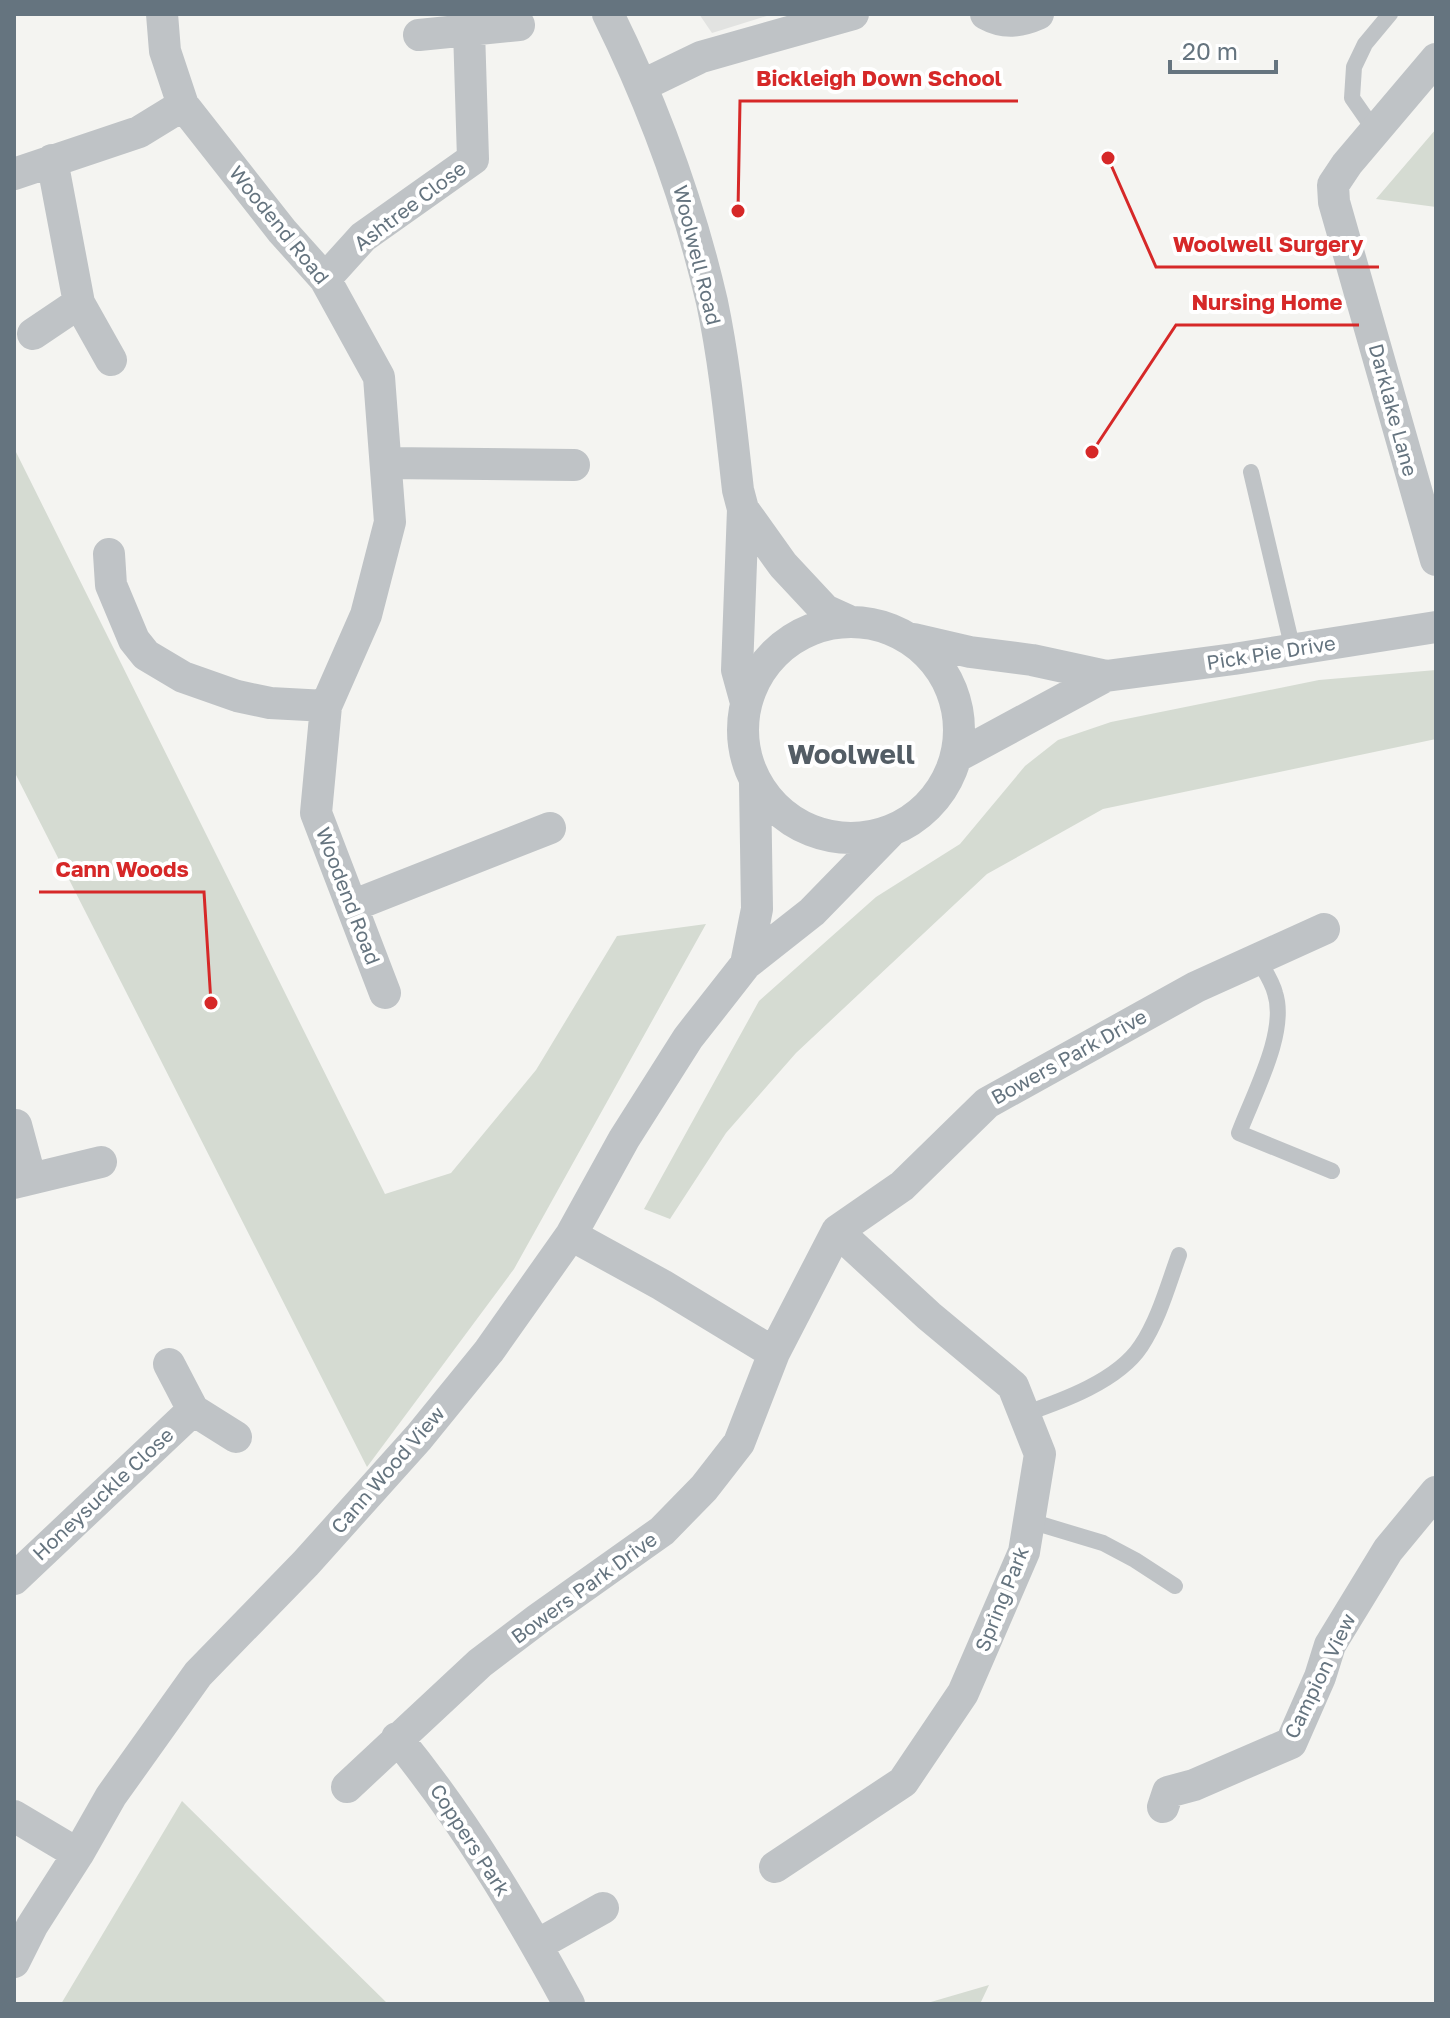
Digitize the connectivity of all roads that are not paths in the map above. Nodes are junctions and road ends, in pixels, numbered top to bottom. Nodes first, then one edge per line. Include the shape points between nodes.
1 (162, 14) edge
2 (608, 14) edge
3 (853, 14) edge
4 (986, 14) edge
5 (1038, 14) edge
6 (1390, 14) edge
7 (519, 25) dead end
8 (469, 30) junction
9 (419, 35) dead end
10 (1436, 59) edge
11 (641, 86) junction
12 (183, 105) junction
13 (1375, 131) junction
14 (52, 160) junction
15 (14, 174) edge
16 (325, 279) junction
17 (79, 303) junction
18 (33, 334) dead end
19 (111, 360) dead end
20 (386, 463) junction
21 (574, 465) dead end
22 (1251, 472) dead end
23 (743, 509) junction
24 (109, 554) dead end
25 (1436, 560) edge
26 (847, 620) junction
27 (1436, 627) edge
28 (911, 638) junction
29 (1293, 650) junction
30 (1106, 676) junction
31 (745, 699) junction
32 (326, 706) junction
33 (956, 757) junction
34 (755, 783) junction
35 (550, 828) dead end
36 (890, 832) junction
37 (352, 906) junction
38 (1324, 929) dead end
39 (1258, 959) junction
40 (746, 964) junction
41 (385, 993) dead end
42 (16, 1125) edge
43 (101, 1162) dead end
44 (1332, 1171) dead end
45 (22, 1180) edge
46 (837, 1231) junction
47 (571, 1235) junction
48 (1179, 1255) dead end
49 (774, 1353) junction
50 (169, 1364) dead end
51 (193, 1410) junction
52 (1024, 1414) junction
53 (236, 1437) dead end
54 (1436, 1492) edge
55 (1030, 1521) junction
56 (14, 1579) edge
57 (1175, 1586) dead end
58 (397, 1738) junction
59 (347, 1787) dead end
60 (1163, 1807) dead end
61 (14, 1816) edge
62 (78, 1854) junction
63 (775, 1867) dead end
64 (603, 1908) dead end
65 (537, 1945) junction
66 (14, 1962) edge
67 (569, 2004) edge

1 - 12 street, Woodend Road via 165,51
2 - 11 street, Woolwell Road
3 - 11 street via 701,57
4 - 5 street via 1009,22
6 - 13 lane via 1354,67 1352,98
7 - 8 street
8 - 9 street
8 - 16 street, Ashtree Close via 473,159 363,237
10 - 13 street, Darklake Lane
11 - 23 street, Woolwell Road via 677,180 712,302
12 - 14 street via 139,132
12 - 16 street, Woodend Road
13 - 25 street, Darklake Lane via 1333,185 1334,202
14 - 15 street
14 - 17 street
16 - 20 street, Woodend Road via 379,377
17 - 18 street
17 - 19 street
20 - 21 street
20 - 32 street, Woodend Road via 390,522 366,615
22 - 29 lane
23 - 26 street, Woolwell Road via 814,599
23 - 31 street, Woolwell Road via 737,670
24 - 32 street via 111,585 134,640 146,655 183,677 237,696
26 - 28 street via 880,624
26 - 31 street via 803,631 766,659
27 - 29 street, Pick Pie Drive
28 - 30 street, Pick Pie Drive
28 - 33 street via 936,661 952,690 959,723
29 - 30 street, Pick Pie Drive
30 - 33 street, Pick Pie Drive
31 - 34 street via 742,742
32 - 37 street, Woodend Road via 316,813
33 - 36 street via 943,788 928,806
34 - 36 street via 774,808 814,832 860,838
34 - 40 street, Cann Wood View via 757,909
35 - 37 street
36 - 40 street, Cann Wood View via 812,912
37 - 41 street, Woodend Road
38 - 39 street, Bowers Park Drive
39 - 44 lane via 1275,993 1275,1040 1239,1133
39 - 46 street, Bowers Park Drive via 1196,987 987,1103 902,1186
40 - 47 street, Cann Wood View via 688,1038
42 - 45 street
43 - 45 street
46 - 49 street, Bowers Park Drive
46 - 52 street, Spring Park via 1013,1386
47 - 49 street
47 - 62 street, Cann Wood View via 489,1351 419,1437 198,1674 111,1796
48 - 52 lane via 1140,1348 1105,1379
49 - 58 street, Bowers Park Drive via 739,1443 662,1531 480,1663
50 - 51 street
51 - 53 street
51 - 56 street, Honeysuckle Close
52 - 55 street, Spring Park via 1040,1454
54 - 60 street, Campion View via 1388,1550 1330,1645 1291,1743 1168,1792
55 - 57 lane via 1103,1543
55 - 63 street, Spring Park via 1024,1552 963,1693 903,1782
58 - 59 street, Bowers Park Drive
58 - 65 street, Coppers Park via 446,1799
61 - 62 street
62 - 66 street, Cann Wood View
64 - 65 street
65 - 67 street, Coppers Park

